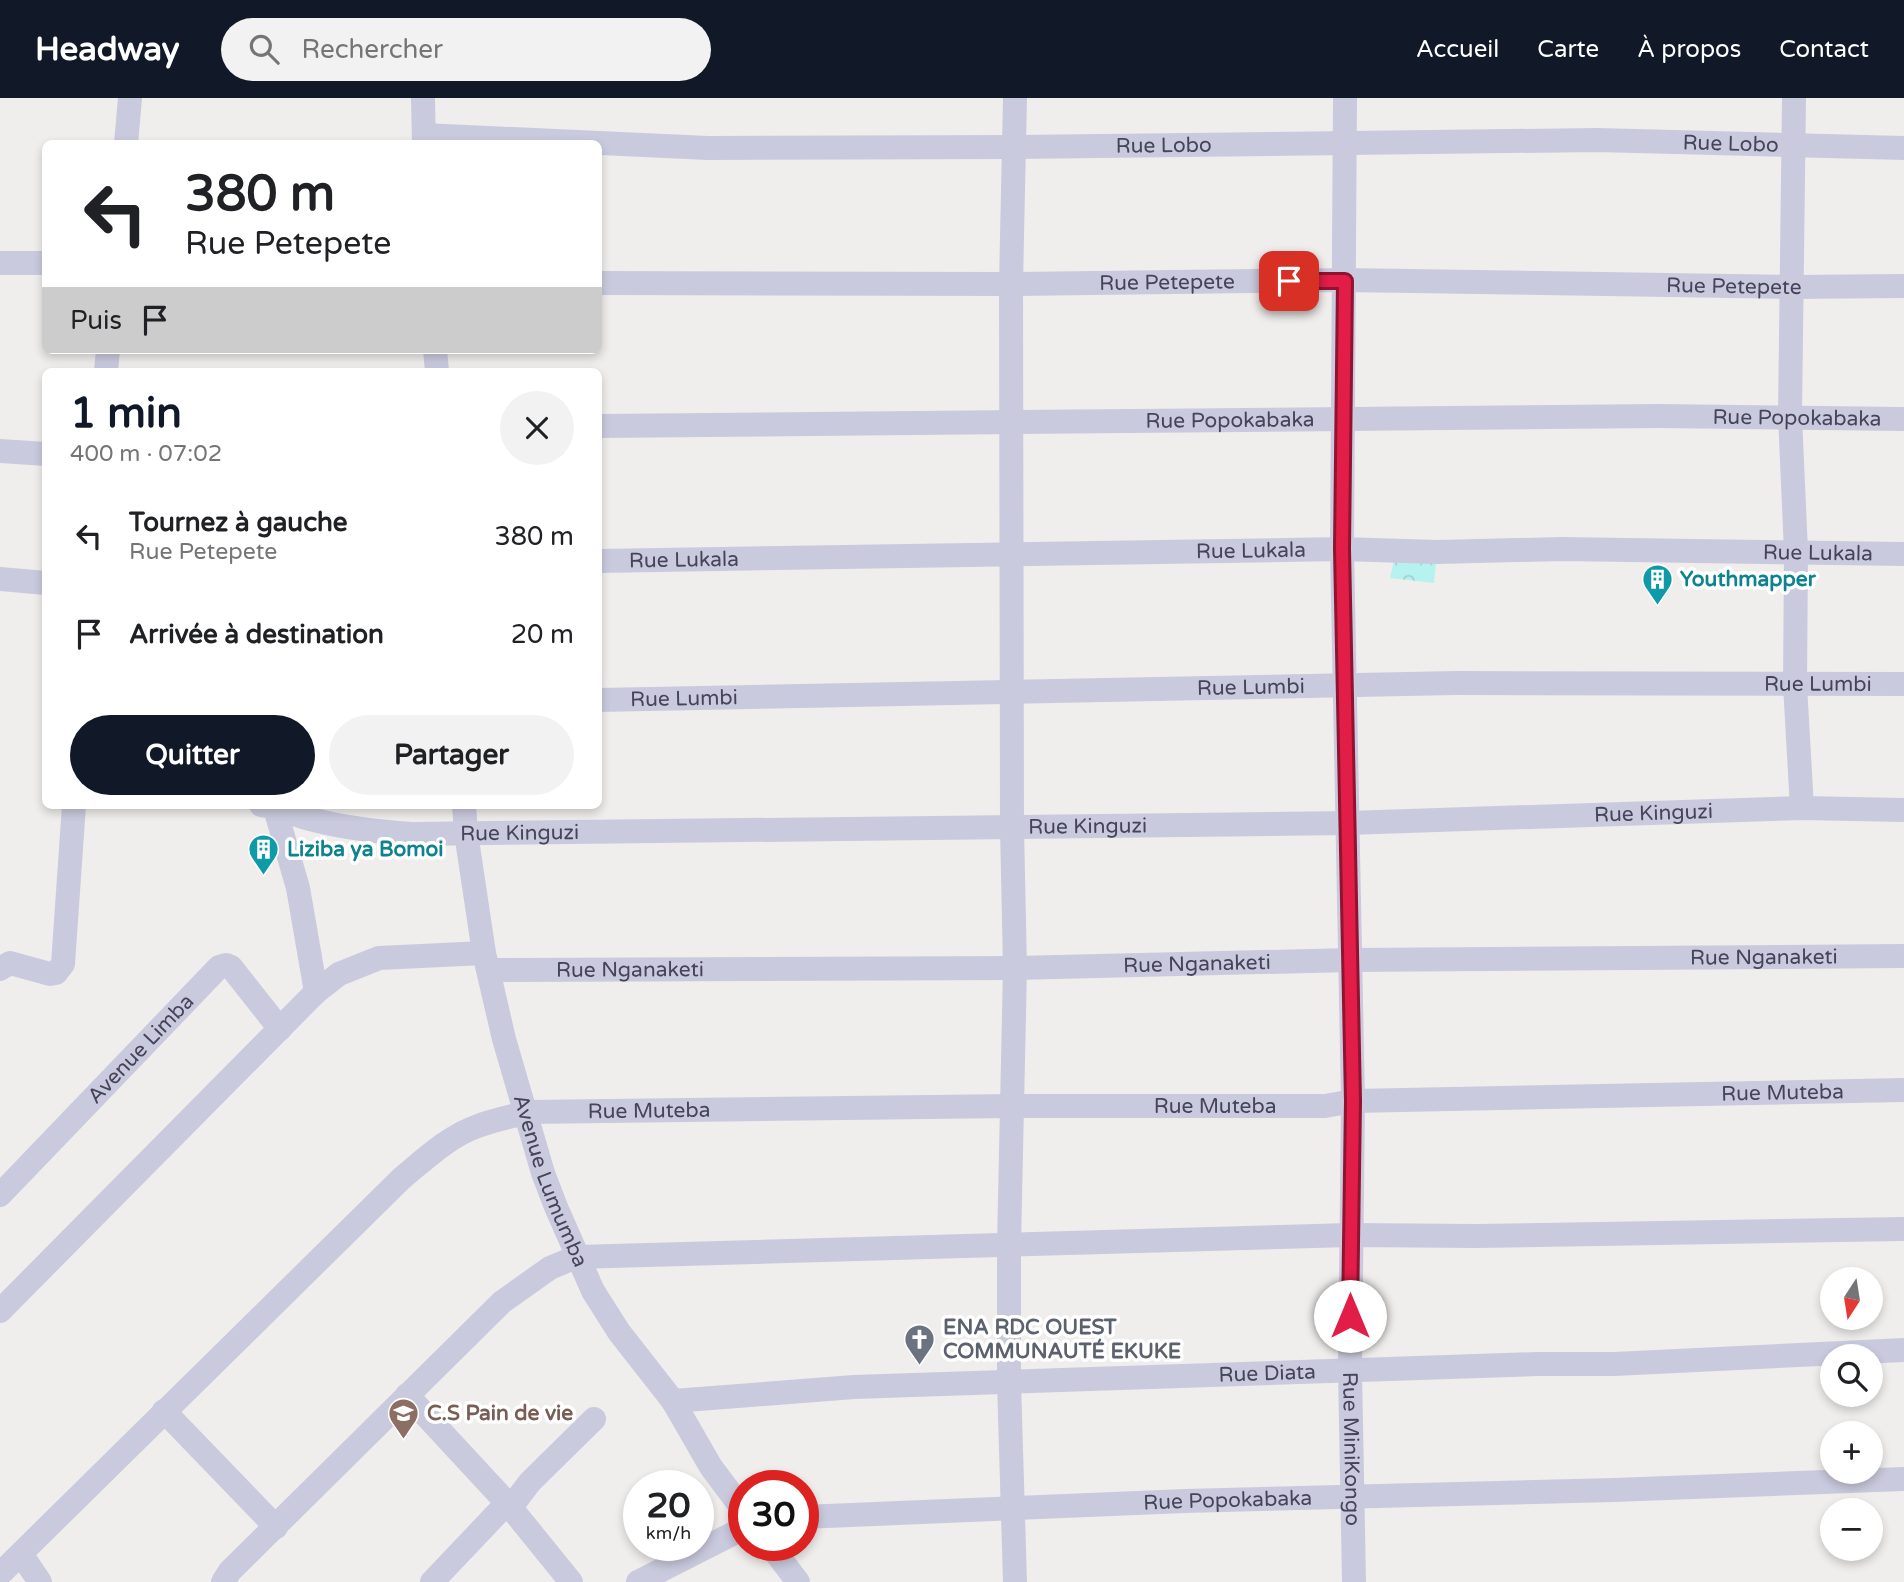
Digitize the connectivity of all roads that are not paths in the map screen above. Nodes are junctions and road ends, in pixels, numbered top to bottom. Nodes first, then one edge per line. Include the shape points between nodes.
1 (130, 98) edge
2 (423, 98) edge
3 (1015, 98) edge
4 (1345, 98) edge
5 (1794, 98) edge
6 (424, 139) edge
7 (126, 140) edge
8 (456, 140) edge
9 (1346, 142) junction
10 (602, 145) edge
11 (1795, 146) junction
12 (1014, 147) junction
13 (1904, 148) edge
14 (0, 263) edge
15 (42, 263) edge
16 (1345, 281) junction
17 (602, 284) edge
18 (1011, 284) junction
19 (1904, 286) edge
20 (1790, 287) junction
21 (1790, 416) junction
22 (1344, 419) junction
23 (1904, 419) edge
24 (1011, 421) junction
25 (602, 426) edge
26 (0, 451) edge
27 (42, 454) edge
28 (1342, 549) junction
29 (1796, 552) junction
30 (1904, 554) edge
31 (1012, 556) junction
32 (602, 561) edge
33 (0, 579) edge
34 (42, 583) edge
35 (1904, 684) edge
36 (1795, 685) junction
37 (1346, 686) junction
38 (1012, 692) junction
39 (602, 700) edge
40 (1802, 808) junction
41 (74, 809) edge
42 (271, 809) edge
43 (281, 809) edge
44 (464, 809) edge
45 (1904, 810) edge
46 (1348, 823) junction
47 (1012, 828) junction
48 (466, 833) junction
49 (1904, 956) edge
50 (1350, 960) junction
51 (487, 962) junction
52 (1015, 968) junction
53 (0, 970) edge
54 (316, 992) junction
55 (280, 1029) junction
56 (1904, 1090) edge
57 (1353, 1101) junction
58 (1013, 1106) junction
59 (527, 1112) junction
60 (0, 1195) edge
61 (1904, 1229) edge
62 (1350, 1234) junction
63 (1009, 1245) junction
64 (576, 1257) junction
65 (0, 1311) edge
66 (1904, 1350) edge
67 (1350, 1370) junction
68 (1009, 1382) junction
69 (407, 1395) junction
70 (673, 1401) junction
71 (164, 1411) junction
72 (594, 1419) dead end
73 (1904, 1479) edge
74 (728, 1490) edge
75 (1353, 1496) junction
76 (509, 1505) junction
77 (1015, 1508) junction
78 (819, 1516) edge
79 (276, 1527) junction
80 (728, 1536) edge
81 (21, 1554) junction
82 (782, 1561) edge
83 (0, 1574) edge
84 (40, 1582) edge
85 (223, 1582) edge
86 (432, 1582) edge
87 (571, 1582) edge
88 (640, 1582) edge
89 (798, 1582) edge
90 (1015, 1582) edge
91 (1354, 1582) edge

1 - 7 street
2 - 6 street
3 - 12 street
4 - 9 street, Rue MiniKongo
5 - 11 street
6 - 8 street, Rue Lobo
9 - 11 street, Rue Lobo via 1597,140
9 - 12 street, Rue Lobo
9 - 16 street, Rue MiniKongo
10 - 12 street, Rue Lobo
11 - 13 street, Rue Lobo
11 - 20 street
12 - 18 street
14 - 15 street
16 - 18 street, Rue Petepete
16 - 20 street, Rue Petepete
16 - 22 street, Rue MiniKongo
17 - 18 street, Rue Petepete
18 - 24 street
19 - 20 street, Rue Petepete
20 - 21 street
21 - 22 street, Rue Popokabaka
21 - 23 street, Rue Popokabaka
21 - 29 street
22 - 24 street, Rue Popokabaka
22 - 28 street, Rue MiniKongo
24 - 25 street, Rue Popokabaka
24 - 31 street
26 - 27 street
28 - 29 street, Rue Lukala
28 - 31 street, Rue Lukala
28 - 37 street, Rue MiniKongo
29 - 30 street, Rue Lukala
29 - 36 street
31 - 32 street, Rue Lukala
31 - 38 street
33 - 34 street
35 - 36 street, Rue Lumbi
36 - 37 street, Rue Lumbi
36 - 40 street
37 - 38 street, Rue Lumbi
37 - 46 street, Rue MiniKongo
38 - 39 street, Rue Lumbi
38 - 47 street
40 - 45 street, Rue Kinguzi
40 - 46 street, Rue Kinguzi
41 - 53 street via 63,964 50,974 10,963
42 - 54 street via 298,888
43 - 48 street, Rue Kinguzi via 368,832
44 - 48 street, Avenue Lumumba
46 - 47 street, Rue Kinguzi
46 - 50 street, Rue MiniKongo
47 - 48 street, Rue Kinguzi
47 - 52 street
48 - 51 street, Avenue Lumumba
49 - 50 street, Rue Nganaketi
50 - 52 street, Rue Nganaketi
50 - 57 street, Rue MiniKongo
51 - 52 street, Rue Nganaketi
51 - 54 street via 379,958 340,974
51 - 59 street, Avenue Lumumba
52 - 58 street
54 - 55 street
55 - 60 street, Avenue Limba via 231,967 219,967
55 - 65 street
56 - 57 street, Rue Muteba
57 - 58 street, Rue Muteba via 1325,1106
57 - 62 street, Rue MiniKongo
58 - 59 street, Rue Muteba
58 - 63 street
59 - 64 street, Avenue Lumumba via 543,1173
59 - 71 street, Rue Muteba via 477,1126 439,1147
61 - 62 street
62 - 63 street
62 - 67 street, Rue MiniKongo
63 - 64 street
63 - 68 street
64 - 69 street via 550,1268 502,1302
64 - 70 street, Avenue Lumumba via 619,1332
66 - 67 street, Rue Diata via 1614,1364
67 - 68 street, Rue Diata
67 - 75 street, Rue MiniKongo
68 - 70 street, Rue Diata via 854,1387
68 - 77 street
69 - 76 street
69 - 79 street
70 - 74 street, Avenue Lumumba
71 - 79 street
71 - 81 street, Rue Muteba
72 - 76 street
73 - 75 street, Rue Popokabaka
75 - 77 street, Rue Popokabaka
75 - 91 street, Rue MiniKongo
76 - 86 street
76 - 87 street
77 - 78 street, Rue Popokabaka
77 - 90 street
79 - 85 street
80 - 88 street
81 - 83 street, Rue Muteba
81 - 84 street
82 - 89 street

